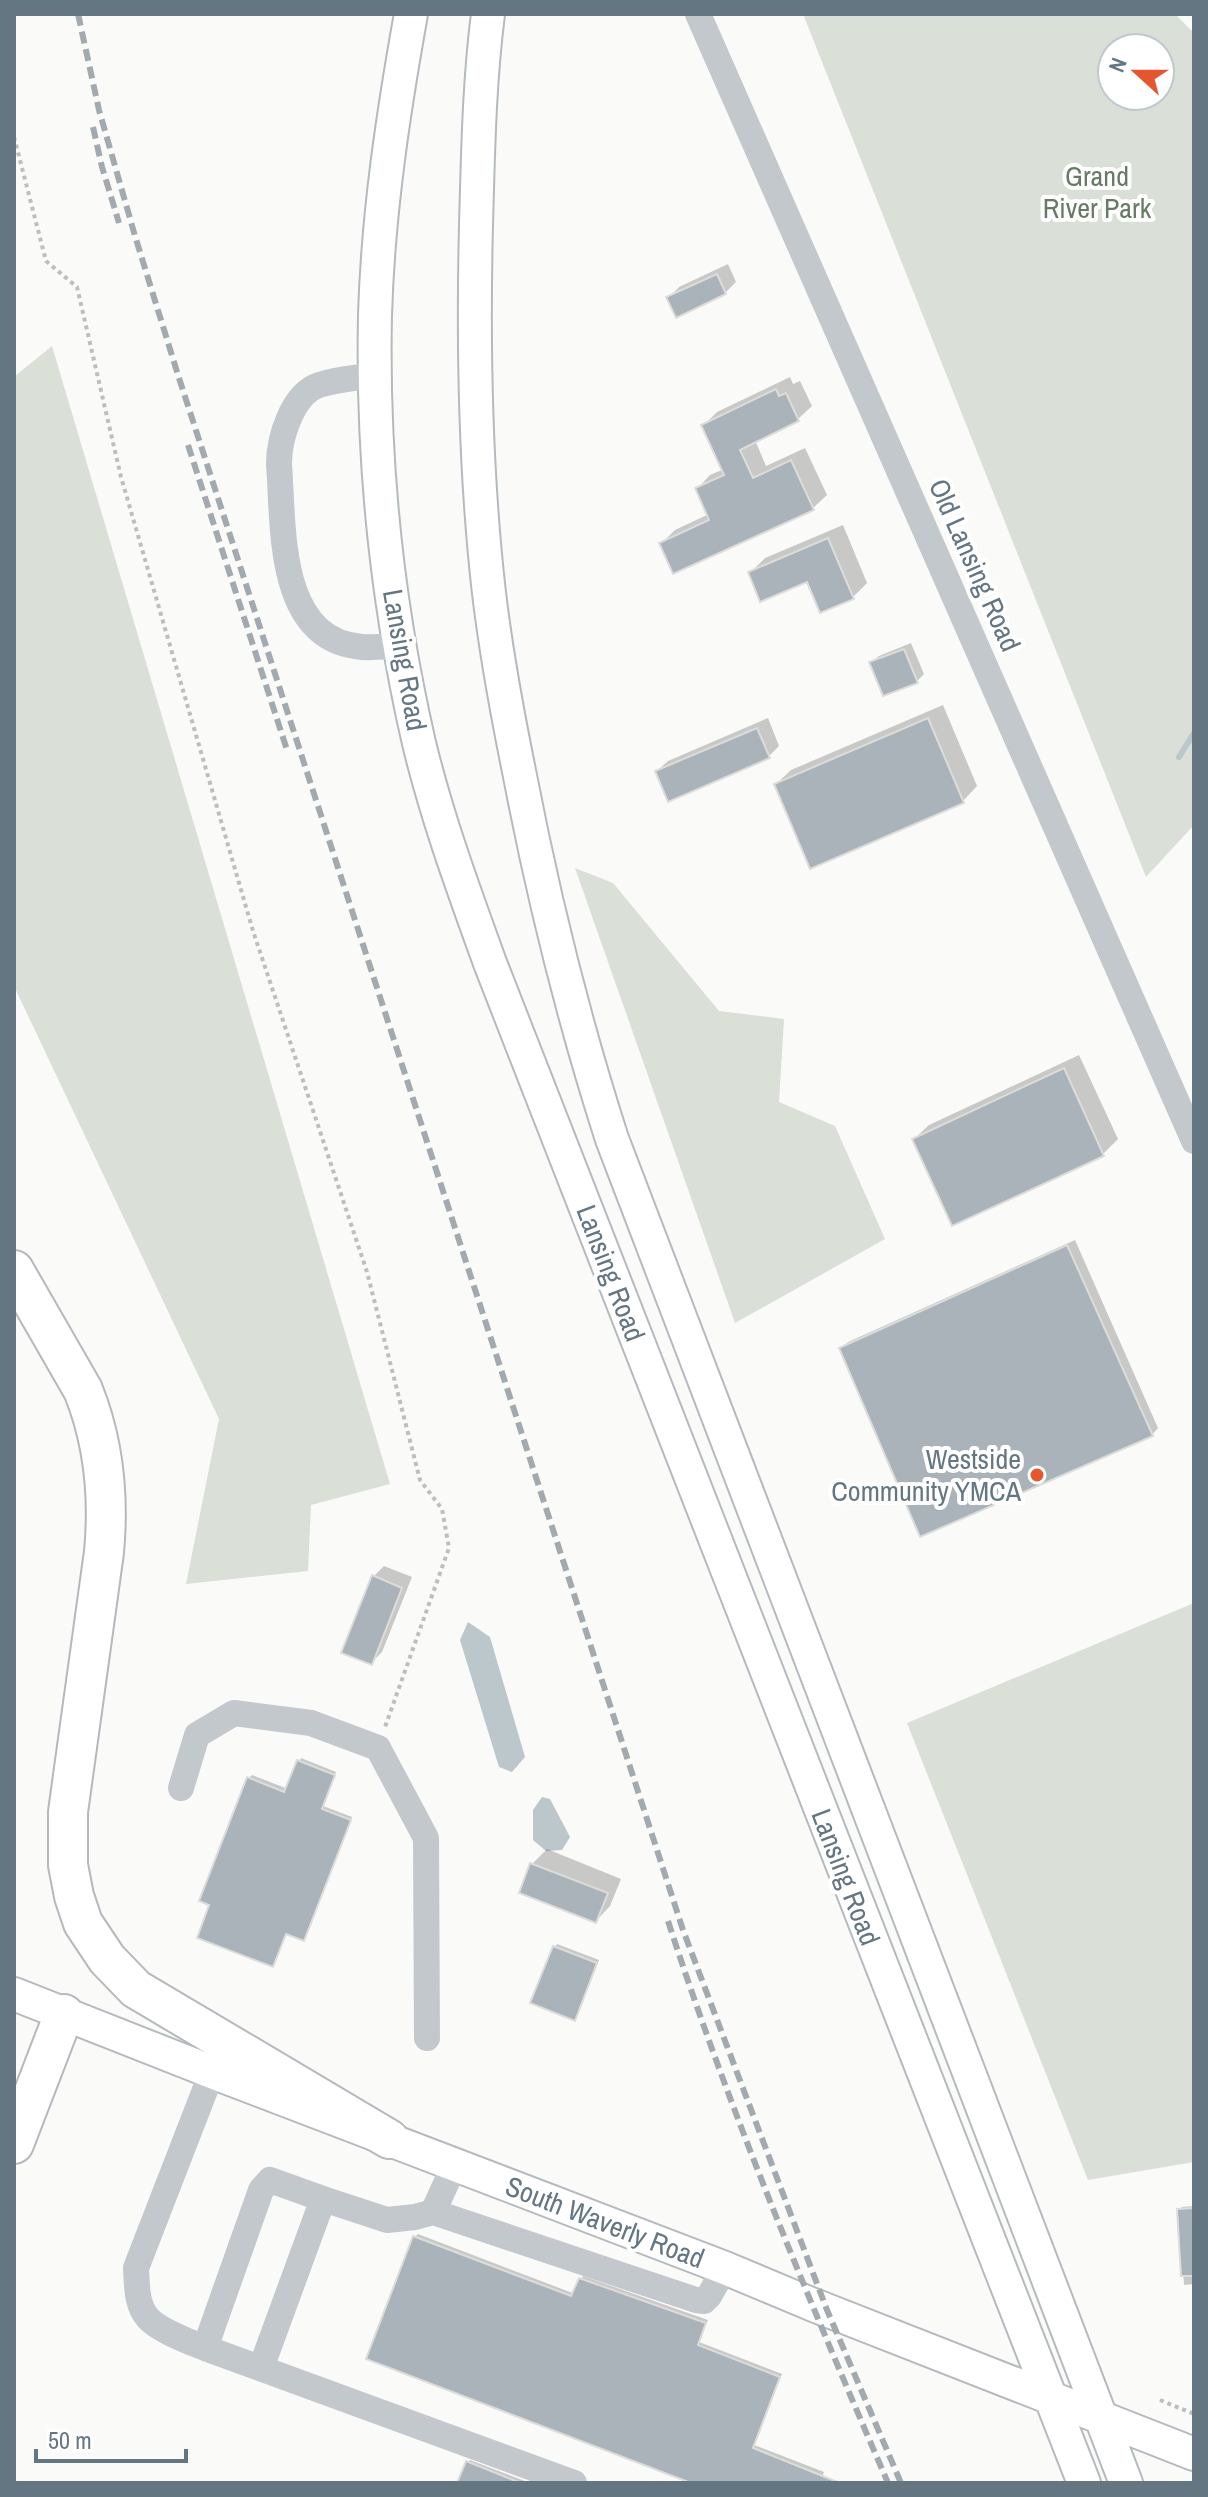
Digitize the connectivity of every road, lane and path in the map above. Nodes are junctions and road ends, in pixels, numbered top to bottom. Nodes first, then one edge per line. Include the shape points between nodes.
1 (411, 14) edge
2 (488, 14) edge
3 (698, 14) edge
4 (14, 137) edge
5 (375, 375) junction
6 (399, 645) junction
7 (1194, 1141) edge
8 (14, 1270) edge
9 (378, 1748) junction
10 (181, 1788) dead end
11 (14, 1994) edge
12 (64, 2014) junction
13 (427, 2038) dead end
14 (212, 2072) junction
15 (389, 2139) junction
16 (14, 2144) edge
17 (455, 2164) junction
18 (323, 2199) junction
19 (433, 2212) junction
20 (725, 2268) junction
21 (205, 2348) junction
22 (261, 2368) junction
23 (1051, 2399) junction
24 (1160, 2400) dead end
25 (1194, 2414) edge
26 (1100, 2418) junction
27 (1194, 2454) edge
28 (574, 2483) edge
29 (1084, 2483) edge
30 (1126, 2483) edge

1 - 5 main road, Lansing Road via 382,210
2 - 26 main road, Lansing Road via 474,304 488,578 506,704 561,966 612,1139
3 - 7 street, Old Lansing Road
4 - 9 path via 46,261 77,287 121,477 253,931 367,1272 420,1480 442,1509 449,1548
5 - 6 main road, Lansing Road via 377,451
5 - 6 street via 317,385 304,395 283,430 279,464 289,574 299,604 331,639 364,648
6 - 23 main road, Lansing Road via 445,834 490,963
8 - 15 highway via 83,1390 105,1482 104,1552 66,1832 70,1880 83,1923 136,1989
9 - 10 street via 311,1723 234,1713 197,1735
9 - 13 street via 426,1838
11 - 12 main road, South Waverly Road
12 - 14 main road, South Waverly Road
12 - 16 highway
14 - 15 main road, South Waverly Road
14 - 21 street via 136,2268 138,2298 148,2318
15 - 17 main road, South Waverly Road
17 - 19 street
17 - 20 main road, South Waverly Road
18 - 19 street via 387,2220
18 - 21 street via 270,2180 261,2190
18 - 22 street
19 - 20 street via 696,2300 709,2296
20 - 23 main road, South Waverly Road
21 - 22 street
22 - 28 street
23 - 26 main road, South Waverly Road
23 - 29 main road, Lansing Road
24 - 25 path
26 - 27 main road, South Waverly Road
26 - 30 main road, Lansing Road

